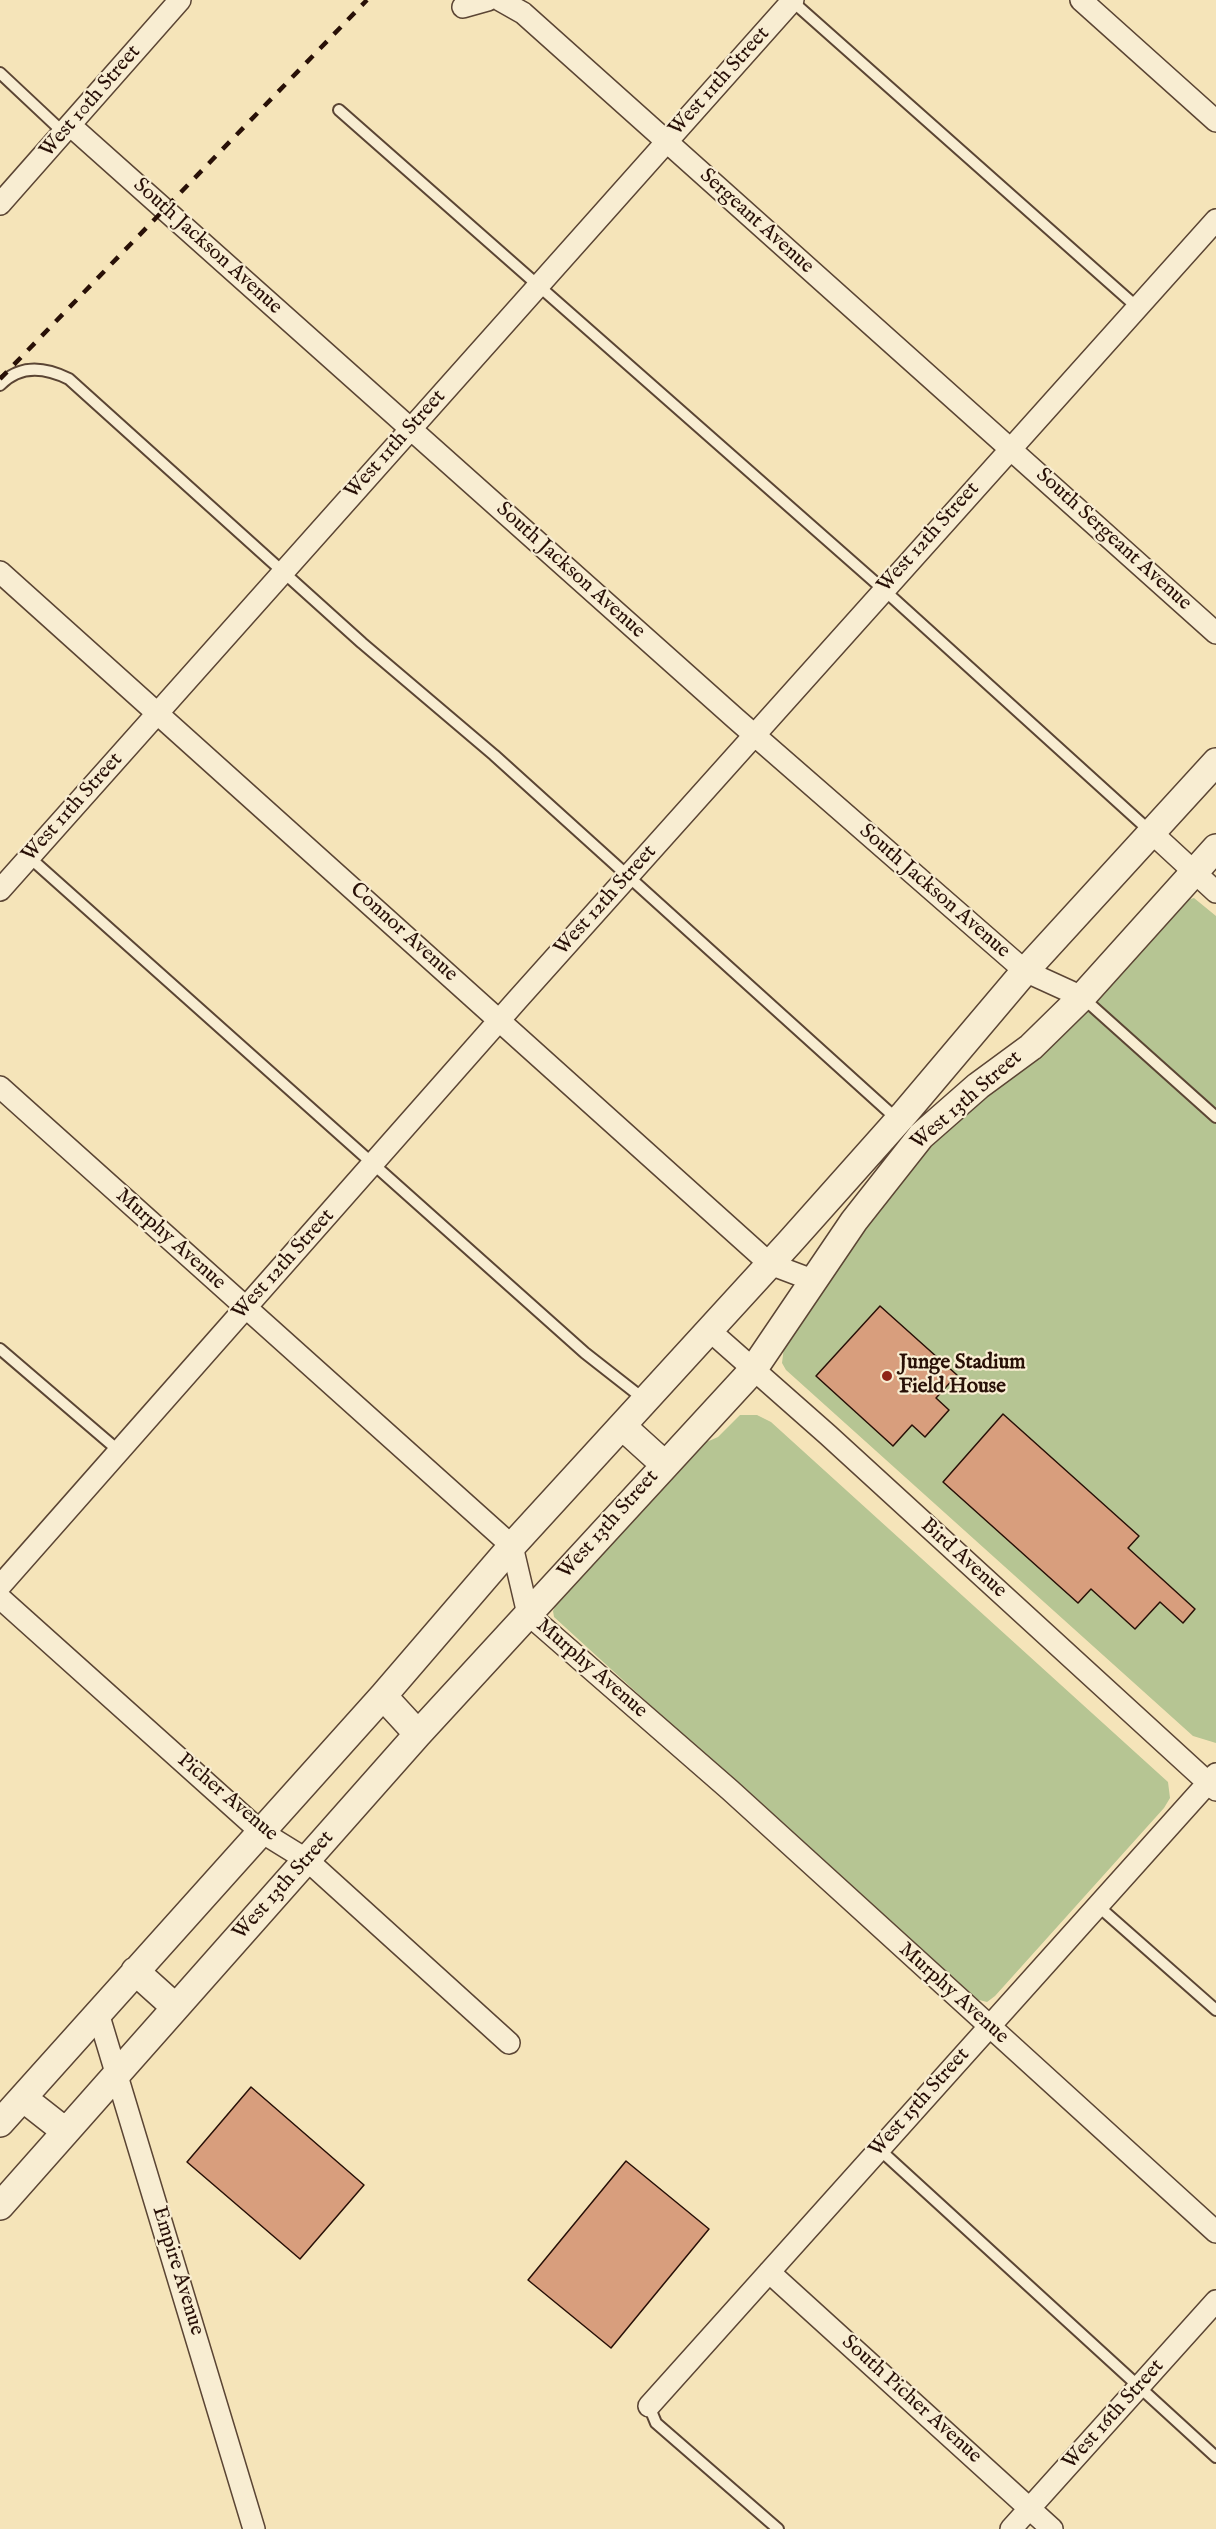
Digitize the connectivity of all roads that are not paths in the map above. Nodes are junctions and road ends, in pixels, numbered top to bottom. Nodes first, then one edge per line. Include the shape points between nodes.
1 (180, 0) edge
2 (488, 0) edge
3 (500, 0) edge
4 (1081, 0) edge
5 (792, 1) edge
6 (463, 7) dead end
7 (0, 73) edge
8 (339, 110) dead end
9 (1216, 121) edge
10 (67, 129) junction
11 (667, 141) junction
12 (0, 204) edge
13 (1216, 220) edge
14 (538, 286) junction
15 (1138, 308) junction
16 (0, 385) edge
17 (411, 428) junction
18 (1010, 448) junction
19 (0, 572) edge
20 (282, 572) junction
21 (884, 590) junction
22 (1216, 633) edge
23 (158, 712) junction
24 (754, 735) junction
25 (1216, 762) edge
26 (1152, 833) junction
27 (1216, 848) edge
28 (29, 857) junction
29 (1194, 872) junction
30 (628, 876) junction
31 (0, 890) edge
32 (1216, 892) edge
33 (1025, 972) junction
34 (1082, 997) junction
35 (500, 1020) junction
36 (0, 1087) edge
37 (1216, 1117) edge
38 (898, 1120) junction
39 (374, 1164) junction
40 (770, 1264) junction
41 (815, 1281) junction
42 (245, 1308) junction
43 (709, 1330) junction
44 (0, 1349) edge
45 (753, 1370) junction
46 (645, 1400) junction
47 (622, 1426) junction
48 (118, 1451) junction
49 (664, 1464) junction
50 (512, 1546) junction
51 (0, 1586) edge
52 (0, 1598) edge
53 (528, 1614) junction
54 (383, 1696) junction
55 (418, 1734) junction
56 (1214, 1782) edge
57 (260, 1831) junction
58 (307, 1860) junction
59 (1098, 1905) junction
60 (135, 1971) junction
61 (176, 2007) junction
62 (1216, 2010) edge
63 (98, 2013) junction
64 (989, 2027) junction
65 (509, 2043) dead end
66 (118, 2072) junction
67 (7, 2113) edge
68 (65, 2132) junction
69 (879, 2150) junction
70 (0, 2206) edge
71 (1216, 2232) edge
72 (770, 2272) junction
73 (1216, 2301) edge
74 (1138, 2387) junction
75 (648, 2406) joint
76 (1216, 2457) edge
77 (1029, 2509) junction
78 (254, 2529) edge
79 (778, 2529) edge
80 (1011, 2529) edge
81 (1052, 2529) edge

1 - 10 street, West 10th Street
2 - 6 street
3 - 11 street, Sergeant Avenue via 523,13
4 - 9 street
5 - 11 street, West 11th Street
5 - 15 lane
7 - 10 lane
8 - 14 lane
10 - 12 street, West 10th Street
10 - 17 street, South Jackson Avenue
11 - 14 street, West 11th Street
11 - 18 street, Sergeant Avenue
13 - 15 street, West 12th Street
14 - 17 street, West 11th Street
14 - 21 lane
15 - 18 street, West 12th Street
16 - 20 lane via 19,370 55,372 69,379
17 - 20 street, West 11th Street
17 - 24 street, South Jackson Avenue
18 - 21 street, West 12th Street
18 - 22 street, South Sergeant Avenue
19 - 23 street, Connor Avenue
20 - 23 street, West 11th Street
20 - 30 lane
21 - 24 street, West 12th Street
21 - 26 lane
23 - 28 street, West 11th Street
23 - 35 street, Connor Avenue
24 - 30 street, West 12th Street
24 - 33 street, South Jackson Avenue
25 - 26 street, West 13th Street
26 - 29 street
26 - 33 street, West 13th Street
27 - 29 street, West 13th Street
28 - 31 street, West 11th Street
28 - 39 lane
29 - 32 street
29 - 34 street, West 13th Street
30 - 35 street, West 12th Street
30 - 38 lane
33 - 34 street, South Jackson Avenue
33 - 38 street, West 13th Street
34 - 37 lane
34 - 41 street, West 13th Street via 1031,1047 978,1086 921,1136 854,1221
35 - 39 street, West 12th Street
35 - 40 street, Connor Avenue
36 - 42 street, Murphy Avenue
38 - 40 street, West 13th Street
39 - 42 street, West 12th Street
39 - 46 lane via 585,1353
40 - 41 street, Connor Avenue
40 - 43 street, West 13th Street
41 - 45 street, West 13th Street
42 - 48 street, West 12th Street
42 - 50 street, Murphy Avenue
43 - 45 street, Bird Avenue
43 - 46 street, West 13th Street
44 - 48 lane
45 - 49 street, West 13th Street
45 - 56 street, Bird Avenue
46 - 47 street, West 13th Street
47 - 49 street
47 - 50 street, West 13th Street
48 - 51 street, West 12th Street
49 - 53 street, West 13th Street
50 - 53 street, Murphy Avenue
50 - 54 street, West 13th Street
52 - 57 street, Picher Avenue
53 - 55 street, West 13th Street
53 - 64 street, Murphy Avenue via 735,1795
54 - 55 street
54 - 57 street, West 13th Street
55 - 58 street, West 13th Street
56 - 59 street, West 15th Street
57 - 58 street, Picher Avenue
57 - 60 street, West 13th Street
58 - 61 street, West 13th Street
58 - 65 street, Picher Avenue
59 - 62 lane
59 - 64 street, West 15th Street
60 - 61 street
60 - 63 street, West 13th Street
61 - 66 street, West 13th Street
63 - 66 street, Empire Avenue
63 - 67 street, West 13th Street
64 - 69 street, West 15th Street
64 - 71 street, Murphy Avenue
66 - 68 street, West 13th Street
66 - 78 street, Empire Avenue
67 - 68 street
68 - 70 street, West 13th Street
69 - 72 street, West 15th Street
69 - 74 lane
72 - 75 street, West 15th Street
72 - 77 street, South Picher Avenue
73 - 74 street, West 16th Street
74 - 76 lane
74 - 77 street, West 16th Street
75 - 79 lane via 656,2423
77 - 80 street, West 16th Street
77 - 81 street, South Picher Avenue

